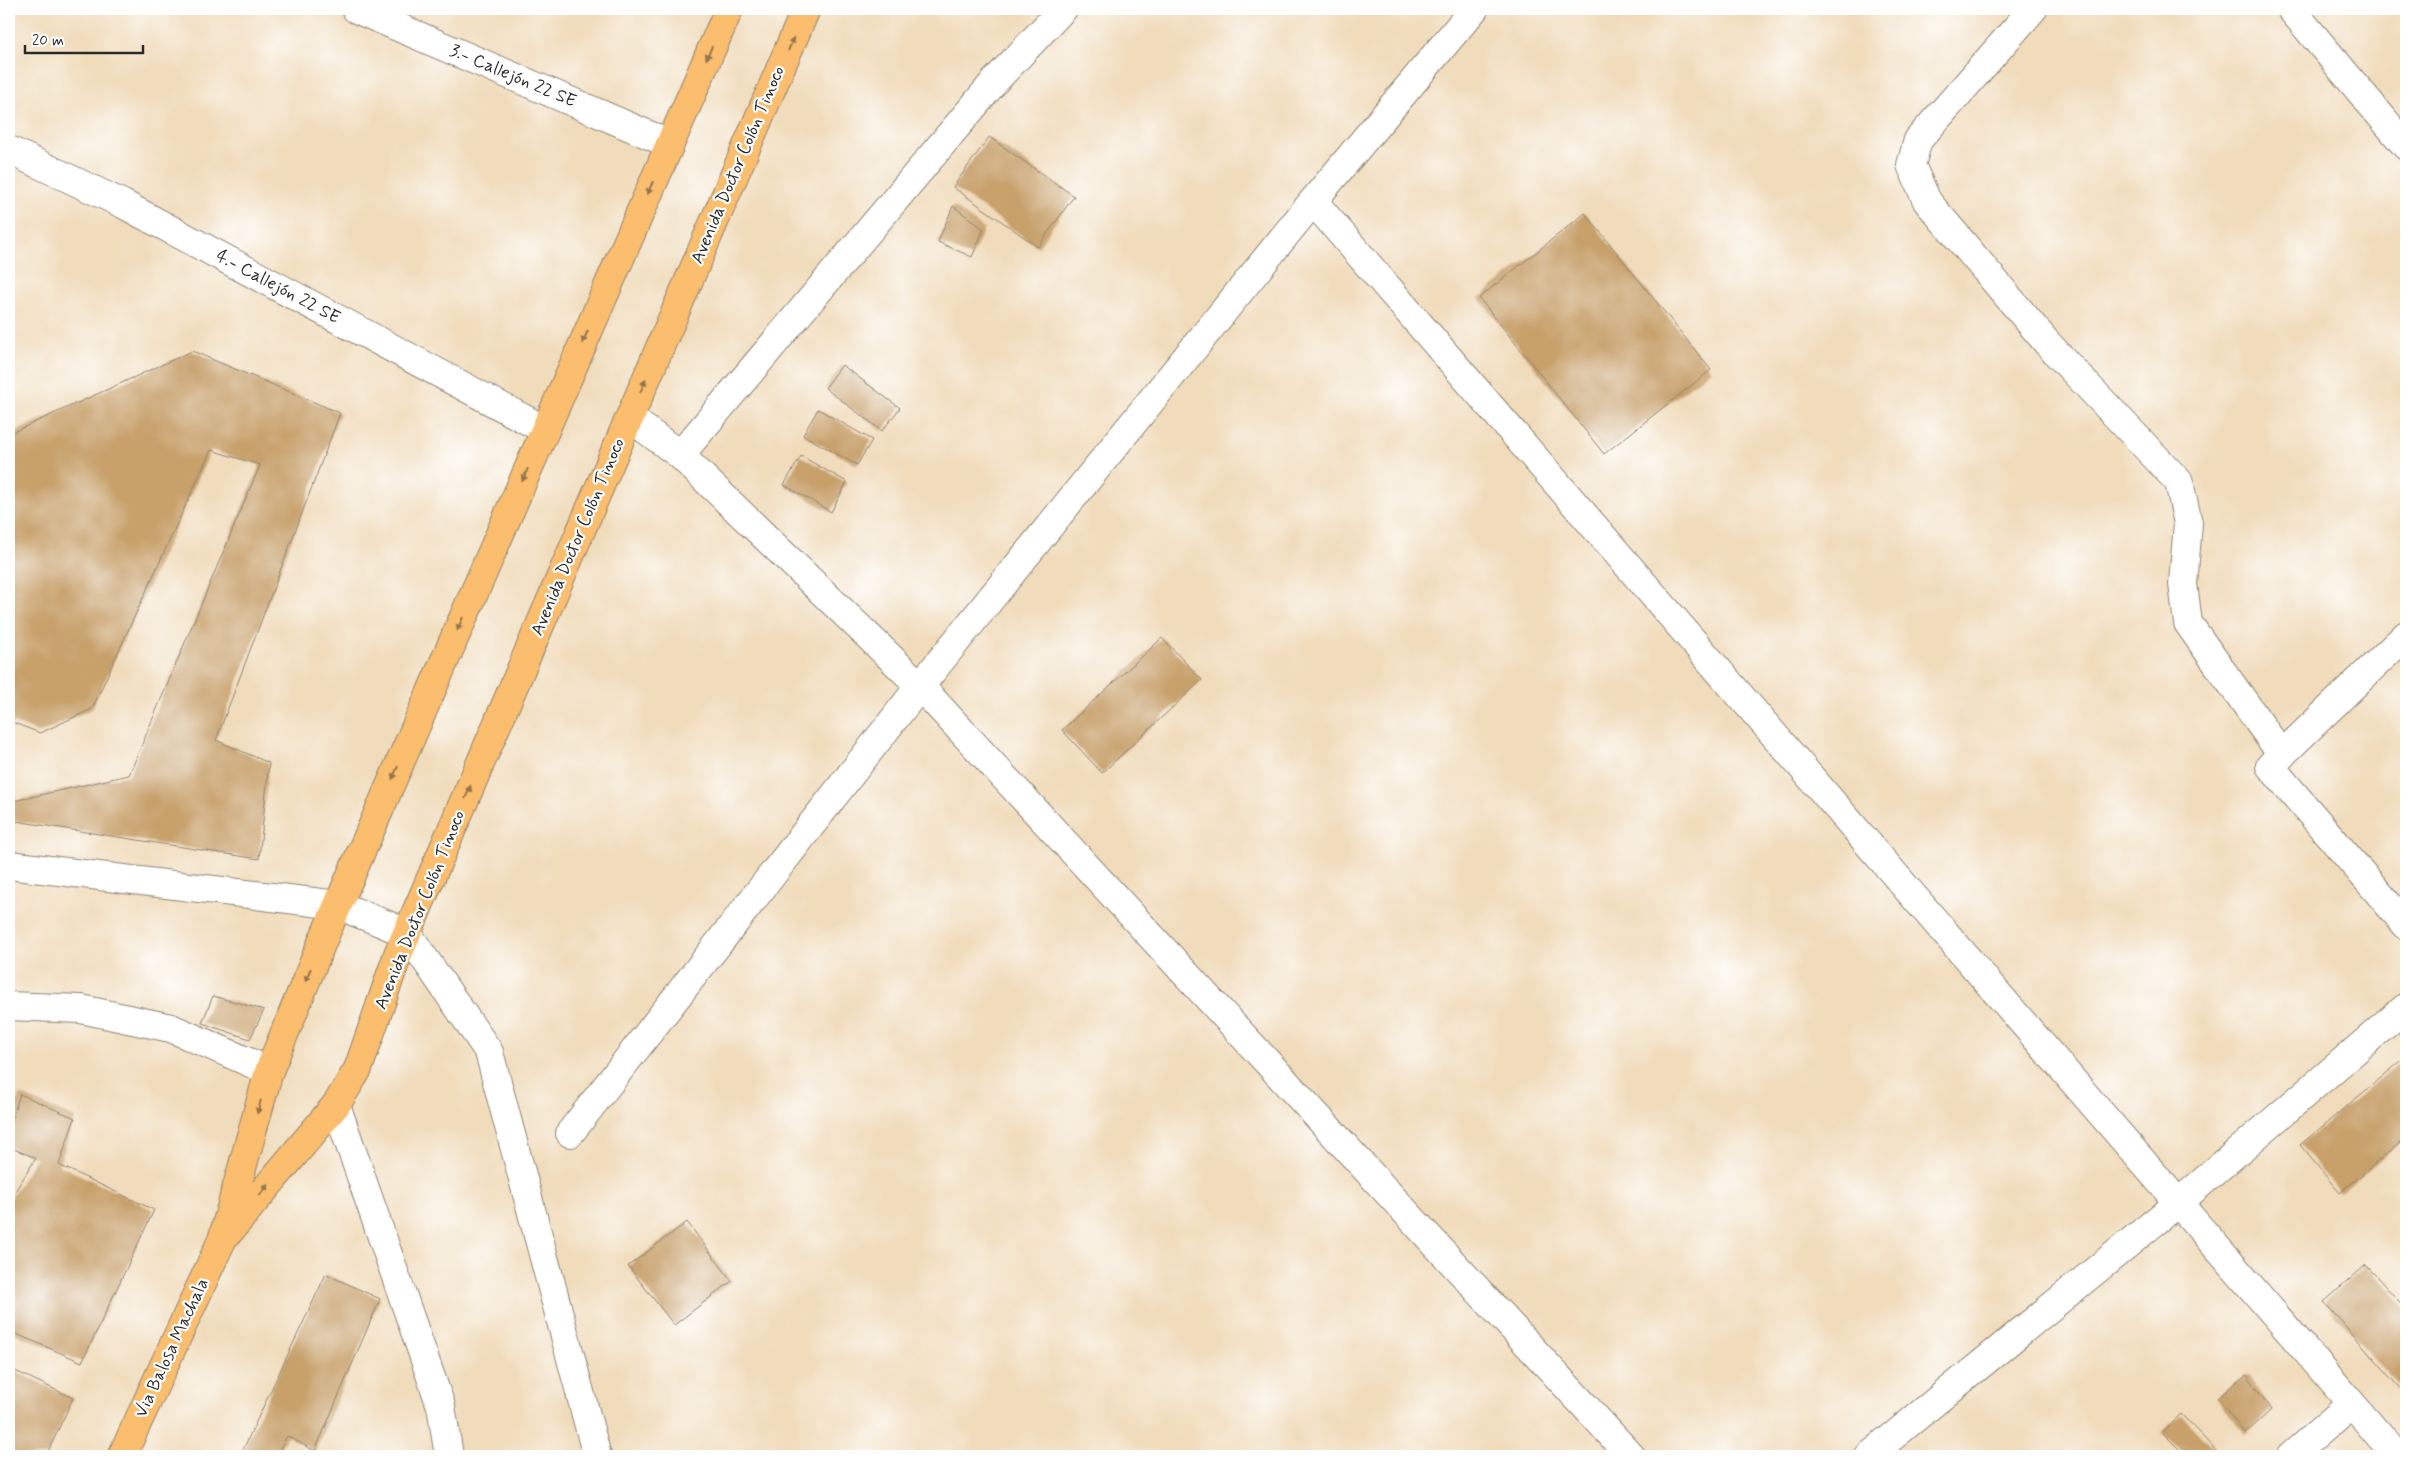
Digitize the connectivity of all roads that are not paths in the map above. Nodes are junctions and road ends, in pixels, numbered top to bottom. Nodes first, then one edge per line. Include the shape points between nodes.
1 (356, 9) edge
2 (729, 9) edge
3 (806, 9) edge
4 (1062, 9) edge
5 (1474, 9) edge
6 (2032, 9) edge
7 (2291, 9) edge
8 (670, 144) junction
9 (2406, 146) edge
10 (9, 150) edge
11 (1313, 201) junction
12 (630, 418) junction
13 (545, 430) junction
14 (680, 455) junction
15 (2406, 636) edge
16 (920, 686) junction
17 (2282, 755) junction
18 (9, 865) edge
19 (338, 905) junction
20 (2406, 925) edge
21 (403, 944) junction
22 (9, 1006) edge
23 (2406, 1007) edge
24 (358, 1069) joint
25 (269, 1070) junction
26 (336, 1105) junction
27 (570, 1133) dead end
28 (2178, 1204) junction
29 (222, 1240) junction
30 (2351, 1404) junction
31 (122, 1456) edge
32 (449, 1456) edge
33 (597, 1456) edge
34 (1630, 1456) edge
35 (1869, 1456) edge
36 (2291, 1456) edge
37 (2396, 1456) edge

1 - 8 street, 3.- Callejón 22 SE
2 -> 8 main road
12 -> 3 main road, Avenida Doctor Colón Tinoco
4 - 14 street via 995,81
5 - 11 street
6 - 17 street via 1918,140 1911,165 1927,201 2048,344 2179,482 2188,523 2182,584 2188,623
7 - 9 street
8 -> 13 main road
10 - 13 street, 4.- Callejón 22 SE via 123,204
11 - 16 street
11 - 28 street
12 - 14 street
21 -> 12 main road, Avenida Doctor Colón Tinoco
13 -> 19 main road
14 - 16 street
15 - 17 street
16 - 27 street
16 - 34 street
17 - 20 street via 2270,766
18 - 19 street
19 - 21 street
19 -> 25 main road, Via Balosa Machala
21 - 24 main road, Avenida Doctor Colón Tinoco
21 - 33 street via 489,1052
22 - 25 street via 81,1008 171,1028
23 - 28 street
24 - 26 main road, Via Balosa Machala
25 -> 29 main road, Via Balosa Machala
29 -> 26 main road, Via Balosa Machala
26 - 32 street via 441,1406
28 - 30 street
28 - 35 street
29 - 31 main road, Via Balosa Machala
30 - 36 street
30 - 37 street

